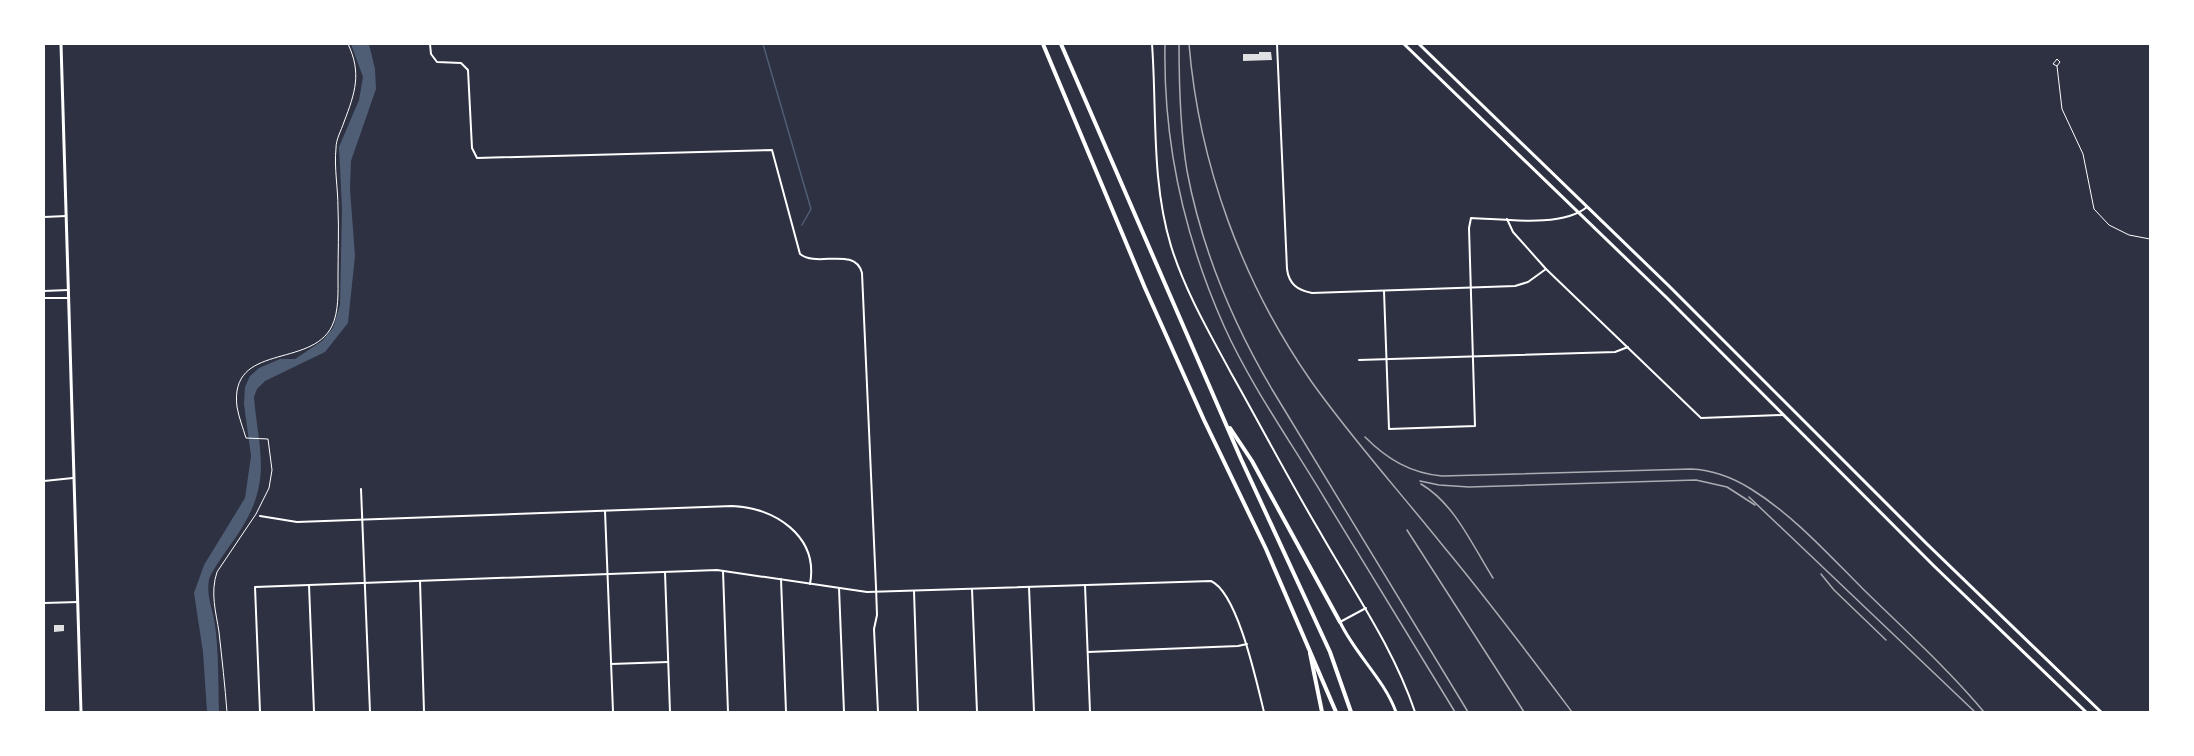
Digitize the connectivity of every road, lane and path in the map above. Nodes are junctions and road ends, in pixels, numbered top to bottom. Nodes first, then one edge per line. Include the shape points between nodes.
1 (61, 44) edge
2 (348, 44) edge
3 (430, 44) edge
4 (1043, 44) edge
5 (1061, 44) edge
6 (1152, 44) edge
7 (1278, 44) edge
8 (1404, 44) edge
9 (1419, 44) edge
10 (2057, 66) dead end
11 (1587, 206) junction
12 (1579, 213) junction
13 (66, 216) junction
14 (44, 217) edge
15 (1508, 219) junction
16 (2151, 239) edge
17 (1546, 269) junction
18 (1471, 287) junction
19 (68, 290) junction
20 (44, 291) edge
21 (1384, 291) junction
22 (44, 298) edge
23 (69, 298) junction
24 (1628, 347) junction
25 (1473, 357) junction
26 (1386, 359) junction
27 (1359, 360) dead end
28 (1784, 415) junction
29 (1225, 420) junction
30 (74, 478) junction
31 (44, 481) edge
32 (361, 489) dead end
33 (605, 511) junction
34 (260, 516) dead end
35 (362, 519) junction
36 (723, 571) junction
37 (665, 572) junction
38 (608, 574) junction
39 (781, 579) junction
40 (420, 581) junction
41 (365, 583) junction
42 (810, 584) junction
43 (309, 585) junction
44 (1085, 585) junction
45 (1029, 587) junction
46 (839, 588) junction
47 (972, 589) junction
48 (914, 591) junction
49 (876, 592) junction
50 (78, 602) junction
51 (44, 603) edge
52 (1366, 608) junction
53 (1340, 622) junction
54 (1247, 644) junction
55 (1309, 647) junction
56 (1088, 652) junction
57 (668, 662) junction
58 (611, 664) junction
59 (81, 712) edge
60 (227, 712) edge
61 (260, 712) edge
62 (314, 712) edge
63 (369, 712) edge
64 (424, 712) edge
65 (613, 712) edge
66 (670, 712) edge
67 (728, 712) edge
68 (786, 712) edge
69 (844, 712) edge
70 (878, 712) edge
71 (918, 712) edge
72 (977, 712) edge
73 (1034, 712) edge
74 (1090, 712) edge
75 (1264, 712) edge
76 (1322, 712) edge
77 (1336, 712) edge
78 (1350, 712) edge
79 (1396, 712) edge
80 (1415, 712) edge
81 (2086, 712) edge
82 (2101, 712) edge

1 - 13 main road
2 - 60 path via 355,58 357,77 336,149 337,304 332,326 307,349 258,363 244,377 238,393 237,404 247,438 268,439 272,470 264,500 213,582
3 - 49 street via 437,62 460,63 468,70 471,148 477,158 772,150 800,254 812,259 850,259 862,273
4 - 55 highway via 1145,288
5 - 29 highway
6 - 52 street via 1157,180 1177,265 1198,312 1320,534
7 - 21 street via 1290,281 1297,288 1312,292
8 - 12 main road
9 - 11 main road
10 - 16 path via 2062,109 2083,154 2094,208 2109,225 2128,235
11 - 12 street
11 - 82 main road
12 - 15 street via 1563,218
12 - 28 main road
13 - 14 street
13 - 19 main road
15 - 17 street via 1513,232
15 - 18 street via 1471,218
17 - 18 street via 1522,285
17 - 24 street
18 - 21 street
18 - 25 street
19 - 20 street
19 - 23 main road
21 - 26 street
22 - 23 street
23 - 30 main road
24 - 25 street via 1615,352
24 - 28 street via 1701,418
25 - 26 street
25 - 26 street via 1475,426 1389,429
26 - 27 street
28 - 81 main road
29 - 53 highway via 1252,461
29 - 78 highway via 1330,652
30 - 31 street
30 - 50 main road
32 - 35 street
33 - 35 street
33 - 38 street
33 - 42 street via 732,506 762,510 788,525 803,541 812,564
34 - 35 street via 290,522
35 - 41 street
36 - 37 street
36 - 39 street
36 - 67 street
37 - 38 street
37 - 57 street
38 - 40 street
38 - 58 street
39 - 42 street
39 - 68 street
40 - 41 street
40 - 64 street
41 - 43 street
41 - 63 street
42 - 46 street
43 - 61 street via 255,587
43 - 62 street
44 - 45 street
44 - 54 street via 1211,581 1224,592
44 - 56 street
45 - 47 street
45 - 73 street
46 - 49 street
46 - 69 street
47 - 48 street
47 - 72 street
48 - 49 street
48 - 71 street
49 - 70 street
50 - 51 street
50 - 59 main road
52 - 53 street
52 - 80 street
53 - 79 main road
54 - 56 street
54 - 75 street
55 - 76 highway
55 - 77 highway
56 - 74 street
57 - 58 street
57 - 66 street
58 - 65 street

